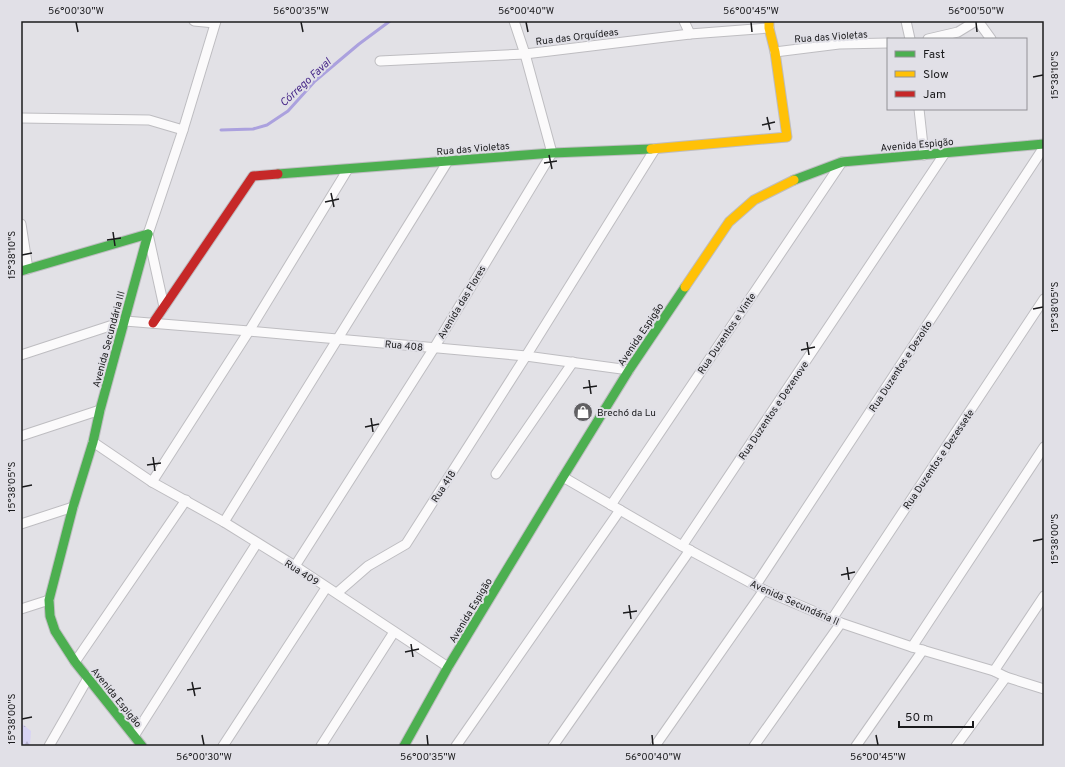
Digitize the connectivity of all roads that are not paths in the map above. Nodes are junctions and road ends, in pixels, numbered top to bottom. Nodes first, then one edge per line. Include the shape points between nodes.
1 (194, 21) edge
2 (514, 21) edge
3 (684, 21) edge
4 (906, 21) edge
5 (977, 21) edge
6 (215, 22) edge
7 (769, 24) edge
8 (690, 34) junction
9 (910, 38) edge
10 (932, 38) edge
11 (990, 38) edge
12 (887, 43) edge
13 (775, 52) junction
14 (525, 54) junction
15 (380, 61) dead end
16 (919, 110) edge
17 (21, 118) edge
18 (183, 130) junction
19 (1044, 144) edge
20 (1044, 147) edge
21 (654, 149) junction
22 (552, 153) junction
23 (945, 153) junction
24 (924, 155) junction
25 (448, 161) junction
26 (842, 162) junction
27 (348, 169) junction
28 (21, 224) edge
29 (148, 234) junction
30 (25, 270) edge
31 (1044, 299) edge
32 (164, 307) junction
33 (125, 321) junction
34 (153, 323) junction
35 (249, 331) junction
36 (337, 339) junction
37 (434, 348) junction
38 (21, 355) edge
39 (526, 356) junction
40 (573, 362) junction
41 (629, 370) junction
42 (100, 410) junction
43 (21, 436) edge
44 (93, 442) junction
45 (1044, 447) edge
46 (496, 474) dead end
47 (562, 477) junction
48 (152, 482) junction
49 (186, 500) junction
50 (611, 505) junction
51 (72, 507) junction
52 (620, 510) junction
53 (224, 522) junction
54 (21, 524) edge
55 (257, 543) junction
56 (686, 548) junction
57 (295, 566) junction
58 (756, 585) junction
59 (326, 588) junction
60 (764, 590) junction
61 (336, 593) junction
62 (1044, 596) edge
63 (49, 600) junction
64 (21, 609) edge
65 (832, 619) junction
66 (841, 623) junction
67 (394, 632) junction
68 (912, 647) junction
69 (923, 650) junction
70 (75, 662) junction
71 (448, 667) junction
72 (994, 671) junction
73 (1006, 677) junction
74 (88, 678) junction
75 (1044, 689) edge
76 (134, 736) junction
77 (49, 746) edge
78 (142, 746) edge
79 (224, 746) edge
80 (321, 746) edge
81 (404, 746) edge
82 (456, 746) edge
83 (553, 746) edge
84 (655, 746) edge
85 (754, 746) edge
86 (856, 746) edge
87 (956, 746) edge

1 - 6 street
2 - 14 street
3 - 8 street
4 - 9 street
5 - 10 street via 958,32
5 - 11 street
6 - 18 street, Avenida Secundária III
7 - 8 street, Rua das Orquídeas
7 - 13 street, Rua das Violetas
8 - 14 street, Rua das Orquídeas
12 - 13 street, Rua das Violetas via 839,44
13 - 21 street, Rua das Violetas via 787,136
14 - 15 street, Rua das Orquídeas
14 - 22 street
16 - 24 street
17 - 18 street via 148,120
18 - 29 street, Avenida Secundária III
19 - 23 street, Avenida Espigão
20 - 58 street, Rua Duzentos e Dezoito
21 - 22 street, Rua das Violetas
21 - 39 street, Rua 418
22 - 25 street, Rua das Violetas
22 - 37 street, Avenida das Flores
23 - 24 street, Avenida Espigão
23 - 56 street, Rua Duzentos e Dezenove
24 - 26 street, Avenida Espigão
25 - 27 street, Rua das Violetas
25 - 36 street
26 - 41 street, Avenida Espigão via 798,178 754,200 728,222
26 - 50 street, Rua Duzentos e Vinte
27 - 32 street, Rua das Violetas via 253,176
27 - 35 street
28 - 30 street
29 - 30 street
29 - 32 street
29 - 33 street, Avenida Secundária III
31 - 65 street, Rua Duzentos e Dezessete
32 - 34 street, Rua das Violetas
33 - 34 street, Rua 408
33 - 38 street
33 - 42 street, Avenida Secundária III
34 - 35 street, Rua 408
35 - 36 street, Rua 408
35 - 48 street
36 - 37 street, Rua 408
36 - 53 street
37 - 39 street, Rua 408
37 - 57 street, Avenida das Flores
39 - 40 street, Rua 408
39 - 61 street, Rua 418 via 406,544 368,566
40 - 41 street, Rua 408
40 - 46 street
41 - 47 street, Avenida Espigão
42 - 43 street
42 - 44 street, Avenida Secundária III
44 - 48 street, Rua 409
44 - 51 street, Avenida Secundária III
45 - 68 street
47 - 50 street, Avenida Secundária II
47 - 71 street, Avenida Espigão
48 - 49 street, Rua 409
49 - 53 street, Rua 409
49 - 70 street
50 - 52 street, Avenida Secundária II
51 - 54 street
51 - 63 street, Avenida Secundária III
52 - 56 street, Avenida Secundária II
52 - 82 street
53 - 55 street, Rua 409
55 - 57 street, Rua 409
55 - 76 street
56 - 58 street, Avenida Secundária II
56 - 83 street, Rua Duzentos e Dezenove
57 - 59 street, Rua 409
58 - 60 street, Avenida Secundária II
59 - 61 street, Rua 409
59 - 79 street
60 - 65 street, Avenida Secundária II
60 - 84 street
61 - 67 street, Rua 409
62 - 72 street
63 - 64 street
63 - 70 street, Avenida Secundária III via 50,616 55,631
65 - 66 street, Avenida Secundária II
66 - 68 street, Avenida Secundária II
66 - 85 street
67 - 71 street, Rua 409
67 - 80 street
68 - 69 street, Avenida Secundária II
69 - 72 street, Avenida Secundária II
69 - 86 street
70 - 74 street, Avenida Espigão
71 - 81 street, Avenida Espigão
72 - 73 street, Avenida Secundária II
73 - 75 street, Avenida Secundária II
73 - 87 street
74 - 76 street, Avenida Espigão
74 - 77 street
76 - 78 street, Avenida Espigão

